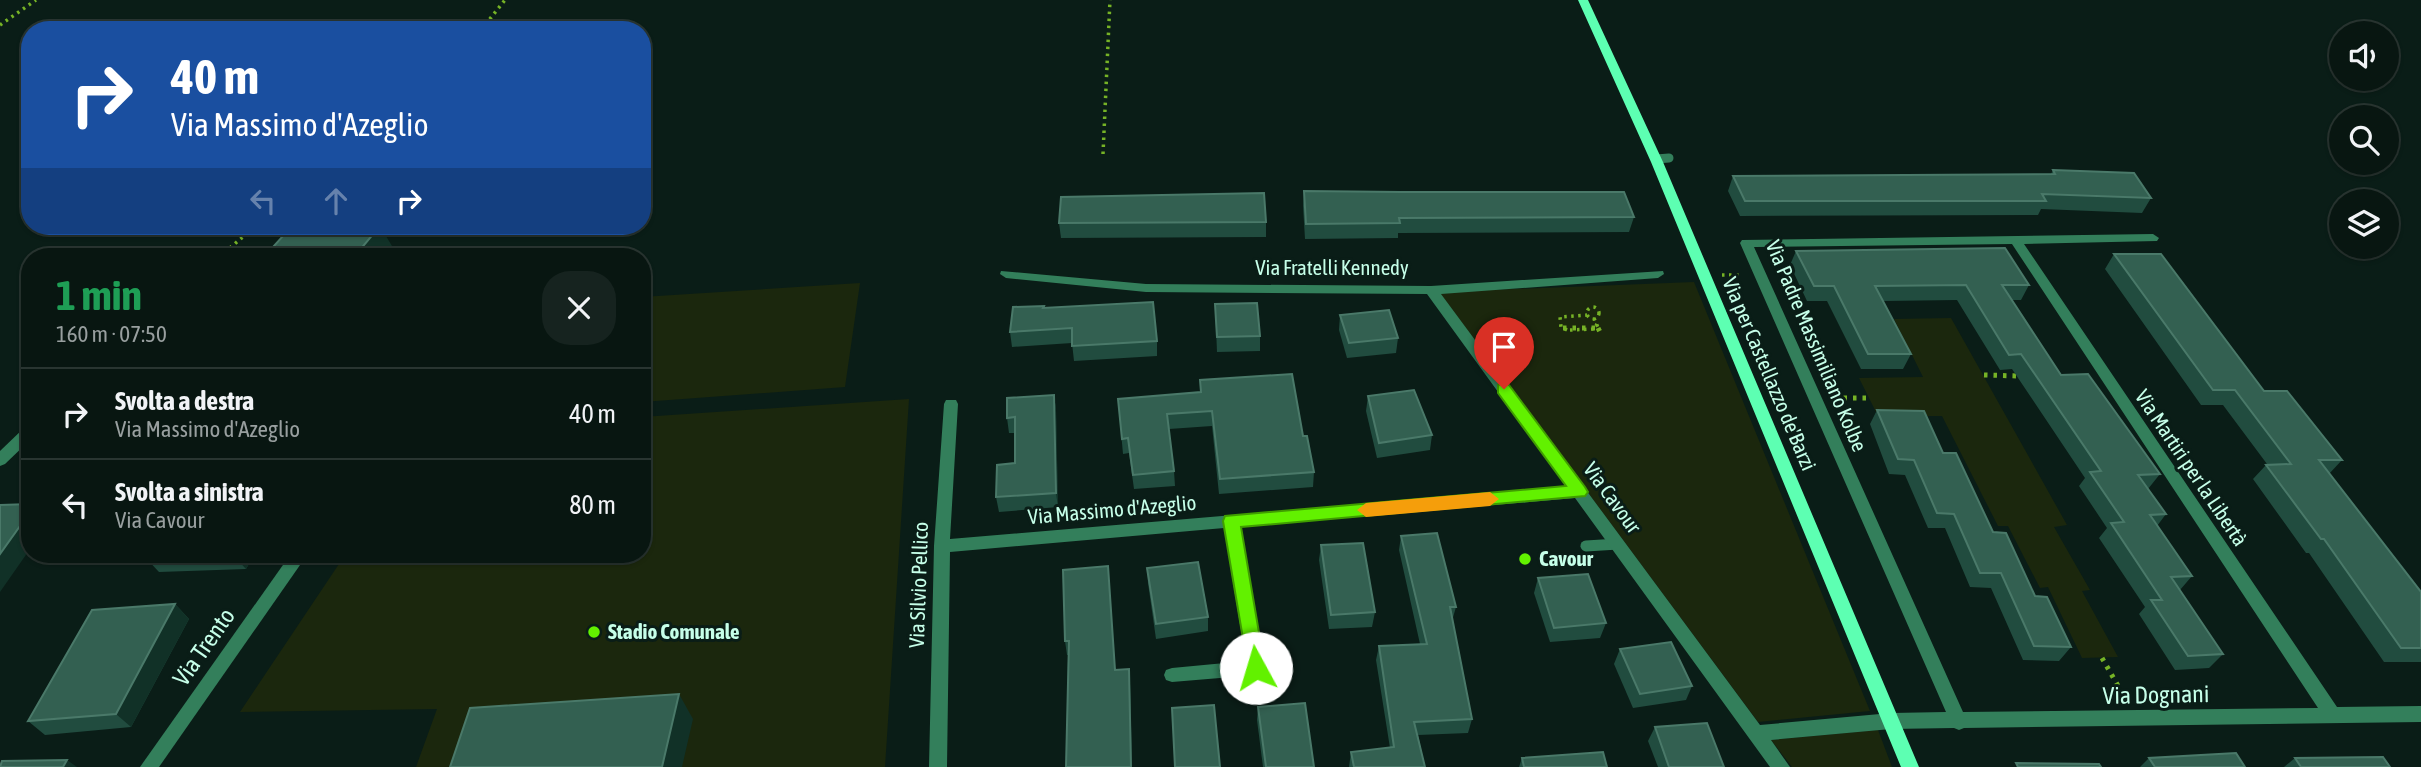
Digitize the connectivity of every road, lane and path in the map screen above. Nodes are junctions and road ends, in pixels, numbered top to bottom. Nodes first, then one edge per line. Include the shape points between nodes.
1 (36, 0) edge
2 (505, 0) edge
3 (1110, 0) edge
4 (1583, 0) edge
5 (488, 21) edge
6 (0, 25) edge
7 (1103, 154) dead end
8 (245, 235) edge
9 (2153, 238) dead end
10 (2016, 241) junction
11 (230, 248) edge
12 (1006, 274) dead end
13 (1658, 274) dead end
14 (1431, 290) junction
15 (1586, 297) dead end
16 (1589, 308) junction
17 (1587, 315) junction
18 (1594, 318) junction
19 (1597, 324) junction
20 (1601, 334) dead end
21 (1984, 375) dead end
22 (2024, 376) edge
23 (1868, 398) dead end
24 (1815, 399) junction
25 (951, 404) dead end
26 (21, 440) edge
27 (0, 460) edge
28 (1579, 492) junction
29 (1231, 521) junction
30 (1618, 544) junction
31 (942, 546) junction
32 (1586, 546) dead end
33 (293, 563) edge
34 (2102, 657) dead end
35 (1172, 675) dead end
36 (2421, 714) edge
37 (2333, 716) junction
38 (2138, 720) junction
39 (1891, 721) junction
40 (1959, 722) junction
41 (1756, 733) junction
42 (149, 767) edge
43 (937, 767) edge
44 (1781, 767) edge
45 (1910, 767) edge

1 - 6 path
2 - 5 path
3 - 7 path
4 - 39 street, Via per Castellazzo de'Barzi via 1662,159
8 - 11 path
9 - 10 street, Via Padre Massimiliano Kolbe
10 - 24 street, Via Padre Massimiliano Kolbe via 1746,243
10 - 37 street, Via Martiri per la Libertà
12 - 14 street, Via Fratelli Kennedy via 1146,288
13 - 14 street, Via Fratelli Kennedy
14 - 28 street, Via Cavour
15 - 16 path
16 - 17 path
16 - 18 path via 1601,313
17 - 18 path
17 - 19 path via 1560,317 1563,329 1594,329
18 - 19 path
19 - 20 path
21 - 22 path
23 - 24 path
24 - 40 street, Via Padre Massimiliano Kolbe
25 - 31 street, Via Silvio Pellico
26 - 27 street
28 - 29 street, Via Massimo d'Azeglio
28 - 30 street, Via Cavour
29 - 31 street, Via Massimo d'Azeglio
29 - 35 street via 1256,668
30 - 32 lane
30 - 41 street, Via Cavour
31 - 43 street, Via Silvio Pellico
33 - 42 street, Via Trento
34 - 38 path
36 - 37 street, Via Dognani
37 - 38 street, Via Dognani
38 - 40 street, Via Dognani
39 - 40 street, Via Dognani
39 - 41 street
39 - 45 street, Via per Castellazzo de'Barzi
41 - 44 street, Via Cavour

